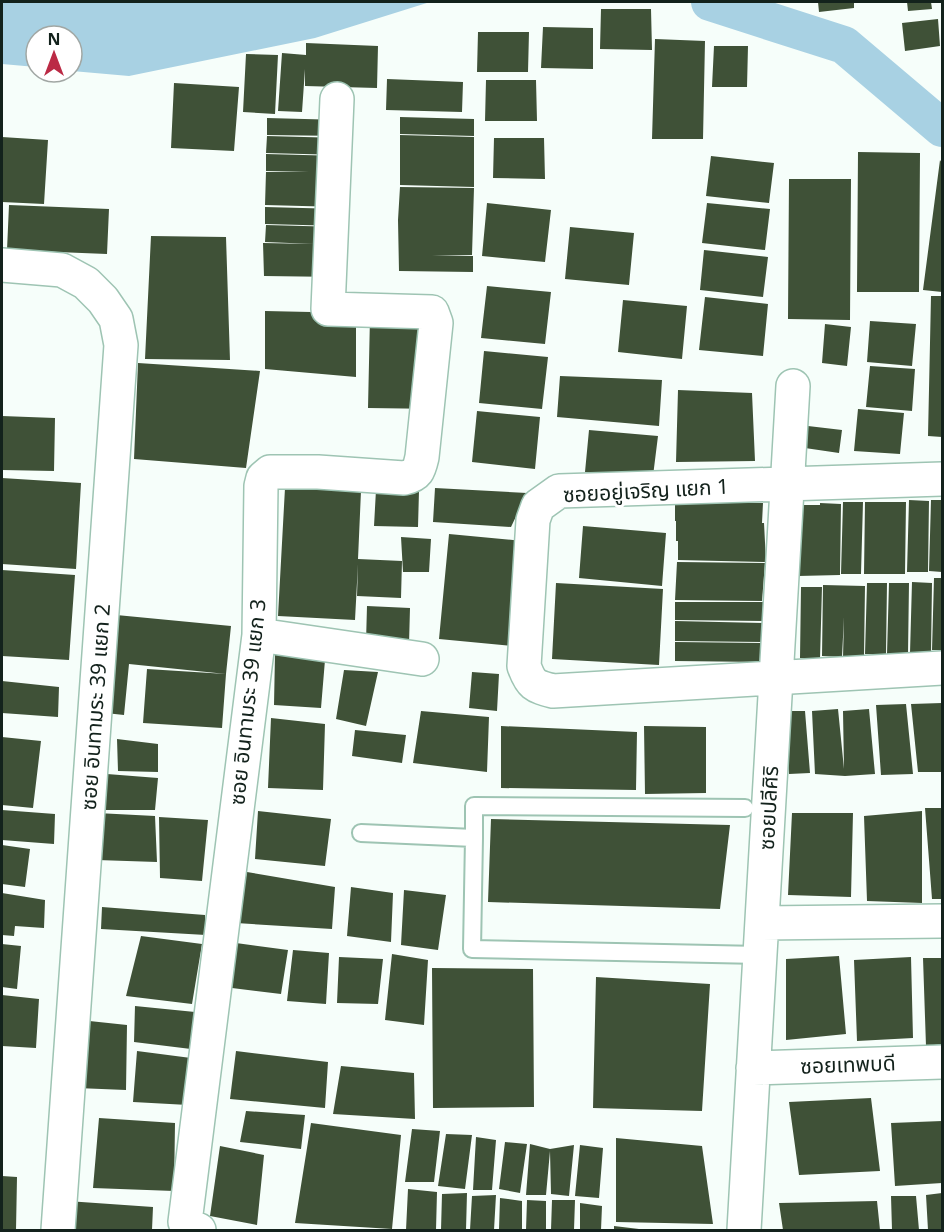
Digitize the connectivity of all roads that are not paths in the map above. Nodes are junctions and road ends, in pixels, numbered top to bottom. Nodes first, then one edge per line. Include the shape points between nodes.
1 (337, 99) dead end
2 (2, 265) edge
3 (794, 386) dead end
4 (942, 478) edge
5 (788, 485) junction
6 (259, 635) junction
7 (422, 659) dead end
8 (942, 668) edge
9 (777, 679) junction
10 (745, 808) dead end
11 (361, 834) dead end
12 (474, 838) junction
13 (942, 921) edge
14 (761, 939) junction
15 (942, 1062) edge
16 (753, 1068) junction
17 (58, 1230) edge
18 (199, 1230) edge
19 (744, 1230) edge

1 - 6 street, ซอย อินทามระ 39 แยก 3 via 327,309 432,312 436,323 422,457 418,472 404,478 318,472 270,472 262,478
2 - 17 street, ซอย อินทามระ 39 แยก 2 via 62,270 86,283 116,319 121,345
3 - 5 street, ซอยปลีศิริ
4 - 5 street
5 - 9 street, ซอยปลีศิริ
5 - 9 street, ซอยอยู่เจริญ แยก 1 via 559,491 538,506 533,520 524,656 529,679 536,687 554,691
6 - 7 street
6 - 18 street, ซอย อินทามระ 39 แยก 3 via 185,1222 188,1229
8 - 9 street
9 - 14 street, ซอยปลีศิริ
10 - 12 lane via 474,806
11 - 12 lane
12 - 14 lane via 472,949
13 - 14 street
14 - 16 street, ซอยปลีศิริ
15 - 16 street, ซอยเทพบดี
16 - 19 street, ซอยปลีศิริ

